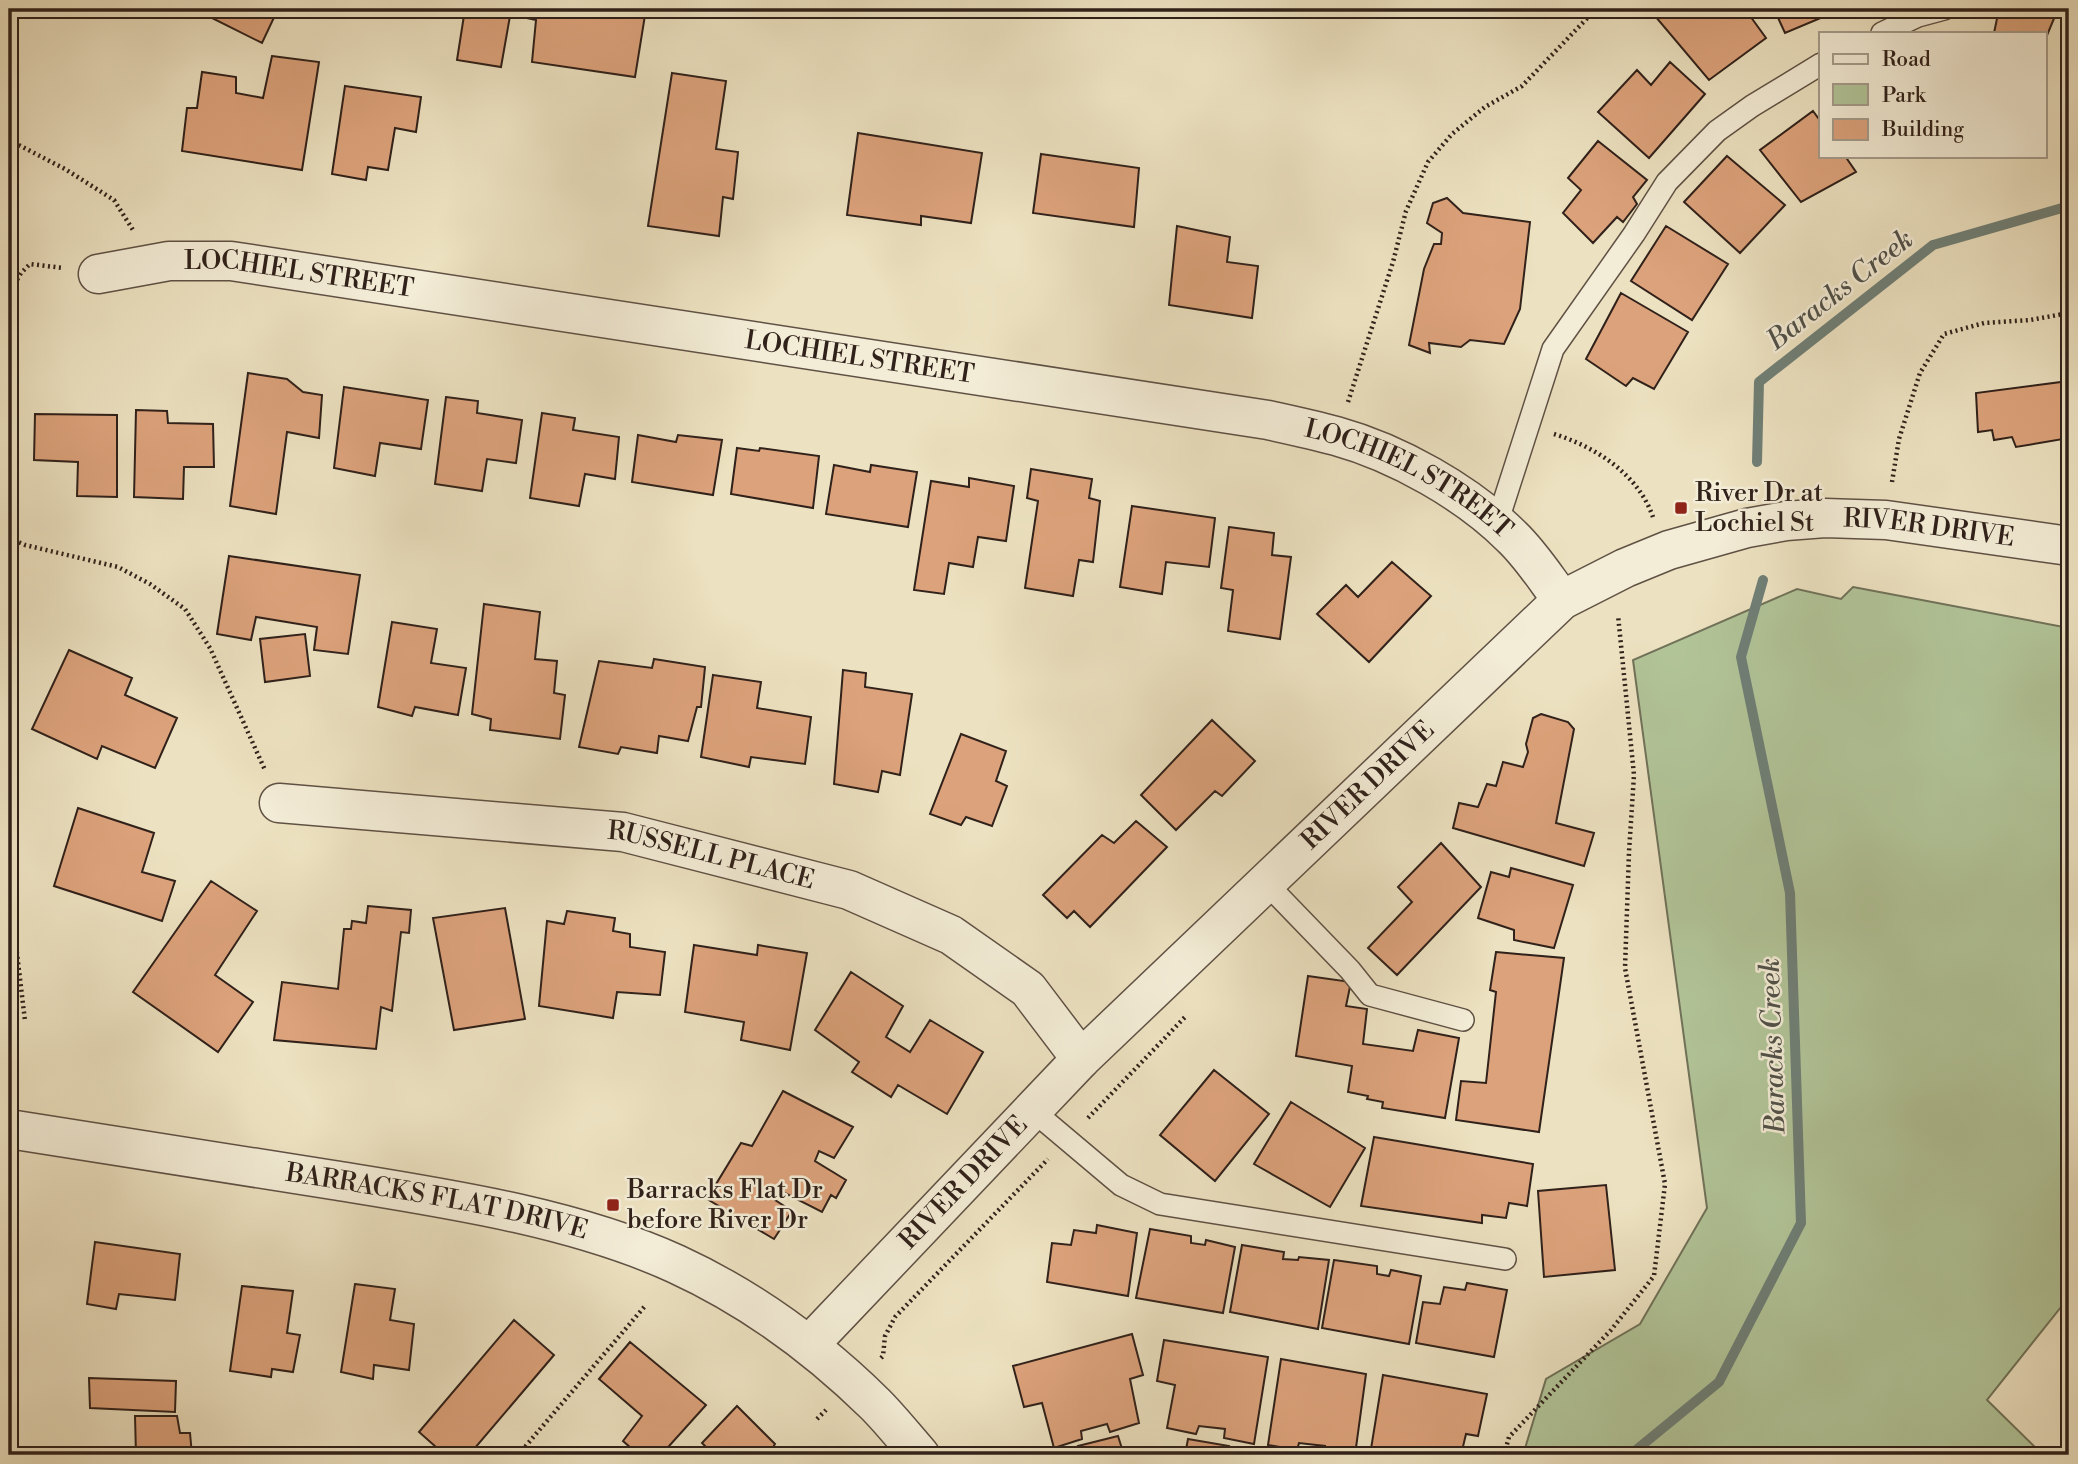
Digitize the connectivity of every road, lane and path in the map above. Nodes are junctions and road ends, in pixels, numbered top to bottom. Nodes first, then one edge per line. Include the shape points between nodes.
1 (1596, 9) edge
2 (1944, 9) edge
3 (1886, 32) edge
4 (1819, 65) edge
5 (9, 140) edge
6 (153, 263) junction
7 (99, 274) joint
8 (9, 294) edge
9 (2069, 313) edge
10 (1530, 426) junction
11 (1336, 436) junction
12 (1663, 513) dead end
13 (1886, 520) junction
14 (1497, 523) junction
15 (9, 538) edge
16 (2069, 547) edge
17 (1614, 574) junction
18 (1562, 600) junction
19 (279, 803) joint
20 (1265, 882) junction
21 (9, 886) edge
22 (1191, 1012) dead end
23 (1464, 1020) dead end
24 (25, 1021) dead end
25 (1081, 1059) junction
26 (1032, 1110) junction
27 (9, 1129) edge
28 (1068, 1139) junction
29 (1505, 1259) dead end
30 (645, 1306) dead end
31 (809, 1345) junction
32 (853, 1384) junction
33 (817, 1419) dead end
34 (518, 1455) edge
35 (920, 1455) edge
36 (1504, 1455) edge

1 - 11 path via 1522,86 1485,107 1452,134 1429,162 1406,211
2 - 3 lane
4 - 10 lane via 1717,131 1667,182 1553,349
5 - 6 path via 114,200
6 - 7 street, LOCHIEL STREET
6 - 11 street, LOCHIEL STREET via 231,261 1254,418
7 - 8 path via 30,264
9 - 13 path via 1984,323 1944,334 1920,373 1899,439
10 - 12 path via 1597,452 1642,493 1653,517
10 - 14 lane
11 - 14 street, LOCHIEL STREET via 1438,481
13 - 16 street, RIVER DRIVE
13 - 17 street, RIVER DRIVE via 1825,518 1747,528 1669,550
14 - 18 street, LOCHIEL STREET via 1527,553
15 - 19 path via 118,567 179,603 210,648
17 - 18 street, RIVER DRIVE
17 - 36 path via 1634,775 1625,968 1665,1184 1654,1276 1611,1329 1509,1437
18 - 20 street, RIVER DRIVE
19 - 25 street, RUSSELL PLACE via 622,832 849,890 951,935 1028,989
20 - 23 lane via 1370,995
20 - 25 street, RIVER DRIVE
21 - 24 path
22 - 28 path
25 - 26 street, RIVER DRIVE
26 - 28 lane
26 - 31 street, RIVER DRIVE
27 - 31 street, BARRACKS FLAT DRIVE via 400,1191 590,1233 677,1264
28 - 29 lane via 1121,1185 1160,1204
28 - 32 path via 895,1317 885,1336 883,1356
30 - 34 path
31 - 32 street, BARRACKS FLAT DRIVE
32 - 33 path
32 - 35 street, BARRACKS FLAT DRIVE

